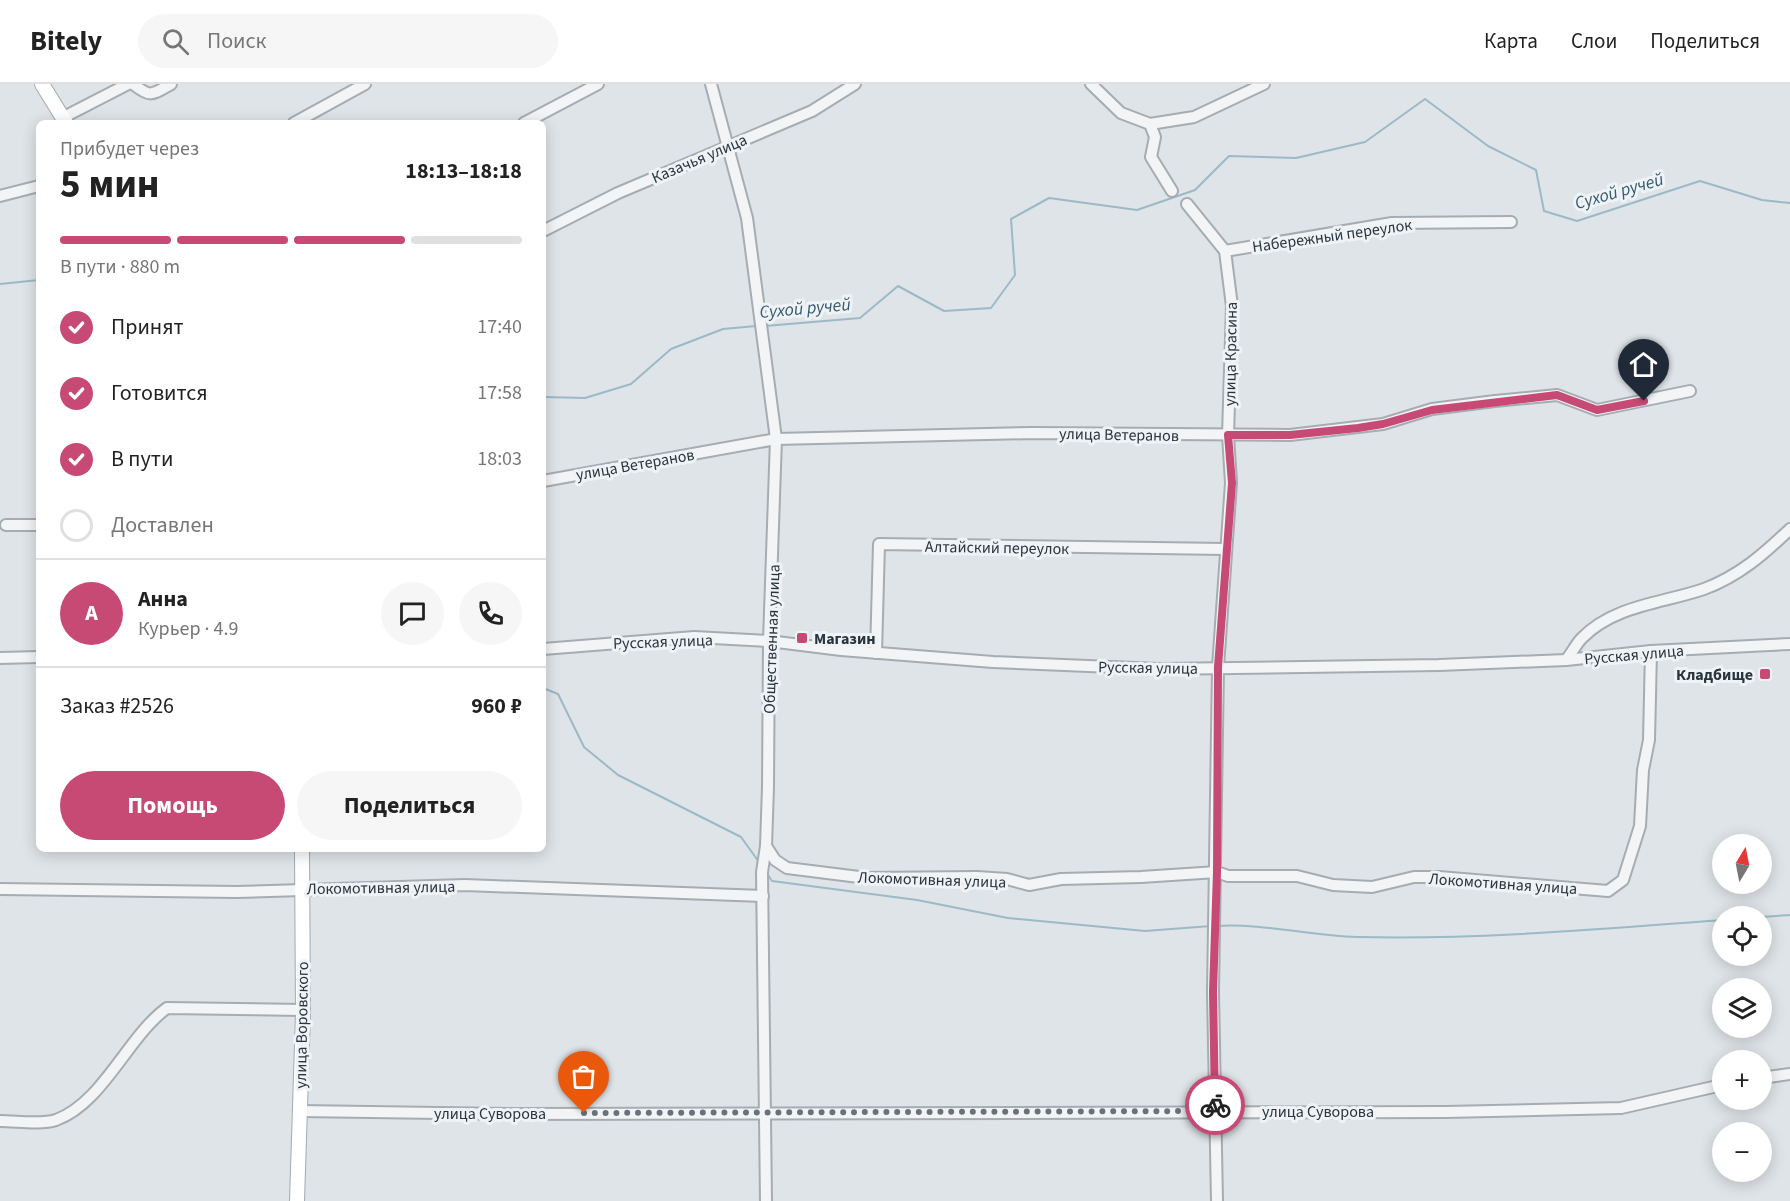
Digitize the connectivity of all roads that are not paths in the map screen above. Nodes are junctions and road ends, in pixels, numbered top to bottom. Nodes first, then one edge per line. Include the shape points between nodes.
1 (42, 84) edge
2 (128, 84) edge
3 (133, 84) edge
4 (171, 84) edge
5 (365, 84) edge
6 (598, 84) edge
7 (711, 84) edge
8 (855, 84) edge
9 (1091, 84) edge
10 (1263, 84) edge
11 (64, 120) edge
12 (299, 120) edge
13 (530, 120) edge
14 (1150, 124) junction
15 (729, 144) junction
16 (36, 187) edge
17 (1172, 191) dead end
18 (0, 196) edge
19 (1187, 204) dead end
20 (1512, 222) dead end
21 (546, 229) edge
22 (1225, 251) junction
23 (1690, 392) dead end
24 (1228, 435) junction
25 (776, 439) junction
26 (546, 480) edge
27 (6, 525) dead end
28 (36, 525) edge
29 (1790, 529) edge
30 (1225, 549) junction
31 (769, 641) junction
32 (1790, 644) edge
33 (546, 649) edge
34 (1651, 651) junction
35 (876, 653) junction
36 (36, 657) edge
37 (0, 658) edge
38 (1566, 660) junction
39 (1218, 667) junction
40 (766, 846) junction
41 (302, 852) edge
42 (1217, 872) junction
43 (0, 889) edge
44 (302, 889) junction
45 (763, 896) junction
46 (303, 1010) junction
47 (1790, 1074) edge
48 (1772, 1076) edge
49 (1712, 1087) edge
50 (299, 1111) junction
51 (1215, 1111) junction
52 (766, 1113) junction
53 (0, 1121) edge
54 (297, 1201) edge
55 (766, 1201) edge
56 (1216, 1201) edge

1 - 11 main road
2 - 11 street
3 - 4 street via 145,94 153,94
5 - 12 street
6 - 13 street
7 - 15 street, Общественная улица
8 - 15 street, Казачья улица via 812,111
9 - 14 street via 1122,113
10 - 14 street via 1194,117
14 - 17 street via 1155,137 1151,157
15 - 21 street, Казачья улица
15 - 25 street, Общественная улица via 747,218
16 - 18 street
19 - 22 street
20 - 22 street, Набережный переулок via 1392,223
22 - 24 street, улица Красина via 1232,306
23 - 24 street, улица Ветеранов via 1597,410 1557,395 1432,410 1358,428 1290,435
24 - 25 street, улица Ветеранов via 1032,433
24 - 30 street, улица Красина via 1232,483
25 - 26 street, улица Ветеранов
25 - 31 street, Общественная улица
27 - 28 street
29 - 38 street via 1754,563 1706,588 1634,608 1596,626
30 - 35 street, Алтайский переулок via 879,544
30 - 39 street, улица Красина
31 - 33 street, Русская улица via 694,637
31 - 35 street, Русская улица
31 - 40 street, Общественная улица
32 - 34 street, Русская улица
34 - 38 street, Русская улица
34 - 42 street, Локомотивная улица via 1649,740 1642,771 1640,826 1623,880 1608,891 1439,877 1414,877 1372,886 1333,885 1297,876 1228,876
35 - 39 street, Русская улица via 1036,664
36 - 37 street
38 - 39 street, Русская улица
39 - 42 street, улица Красина
40 - 42 street, Локомотивная улица via 775,860 787,868 867,878 977,877 1029,885 1061,879
40 - 45 street, Общественная улица
41 - 44 main road, улица Воровского
42 - 51 street, улица Красина
43 - 44 street, Локомотивная улица
44 - 45 street, Локомотивная улица via 465,885
44 - 46 main road, улица Воровского
45 - 52 street, Общественная улица
46 - 50 main road, улица Воровского
46 - 53 street via 166,1008 81,1104 68,1113 54,1120
47 - 48 street
49 - 51 street, улица Суворова via 1621,1108
50 - 52 street, улица Суворова
50 - 54 main road, улица Воровского
51 - 52 street, улица Суворова
51 - 56 street, улица Красина
52 - 55 street, Общественная улица

